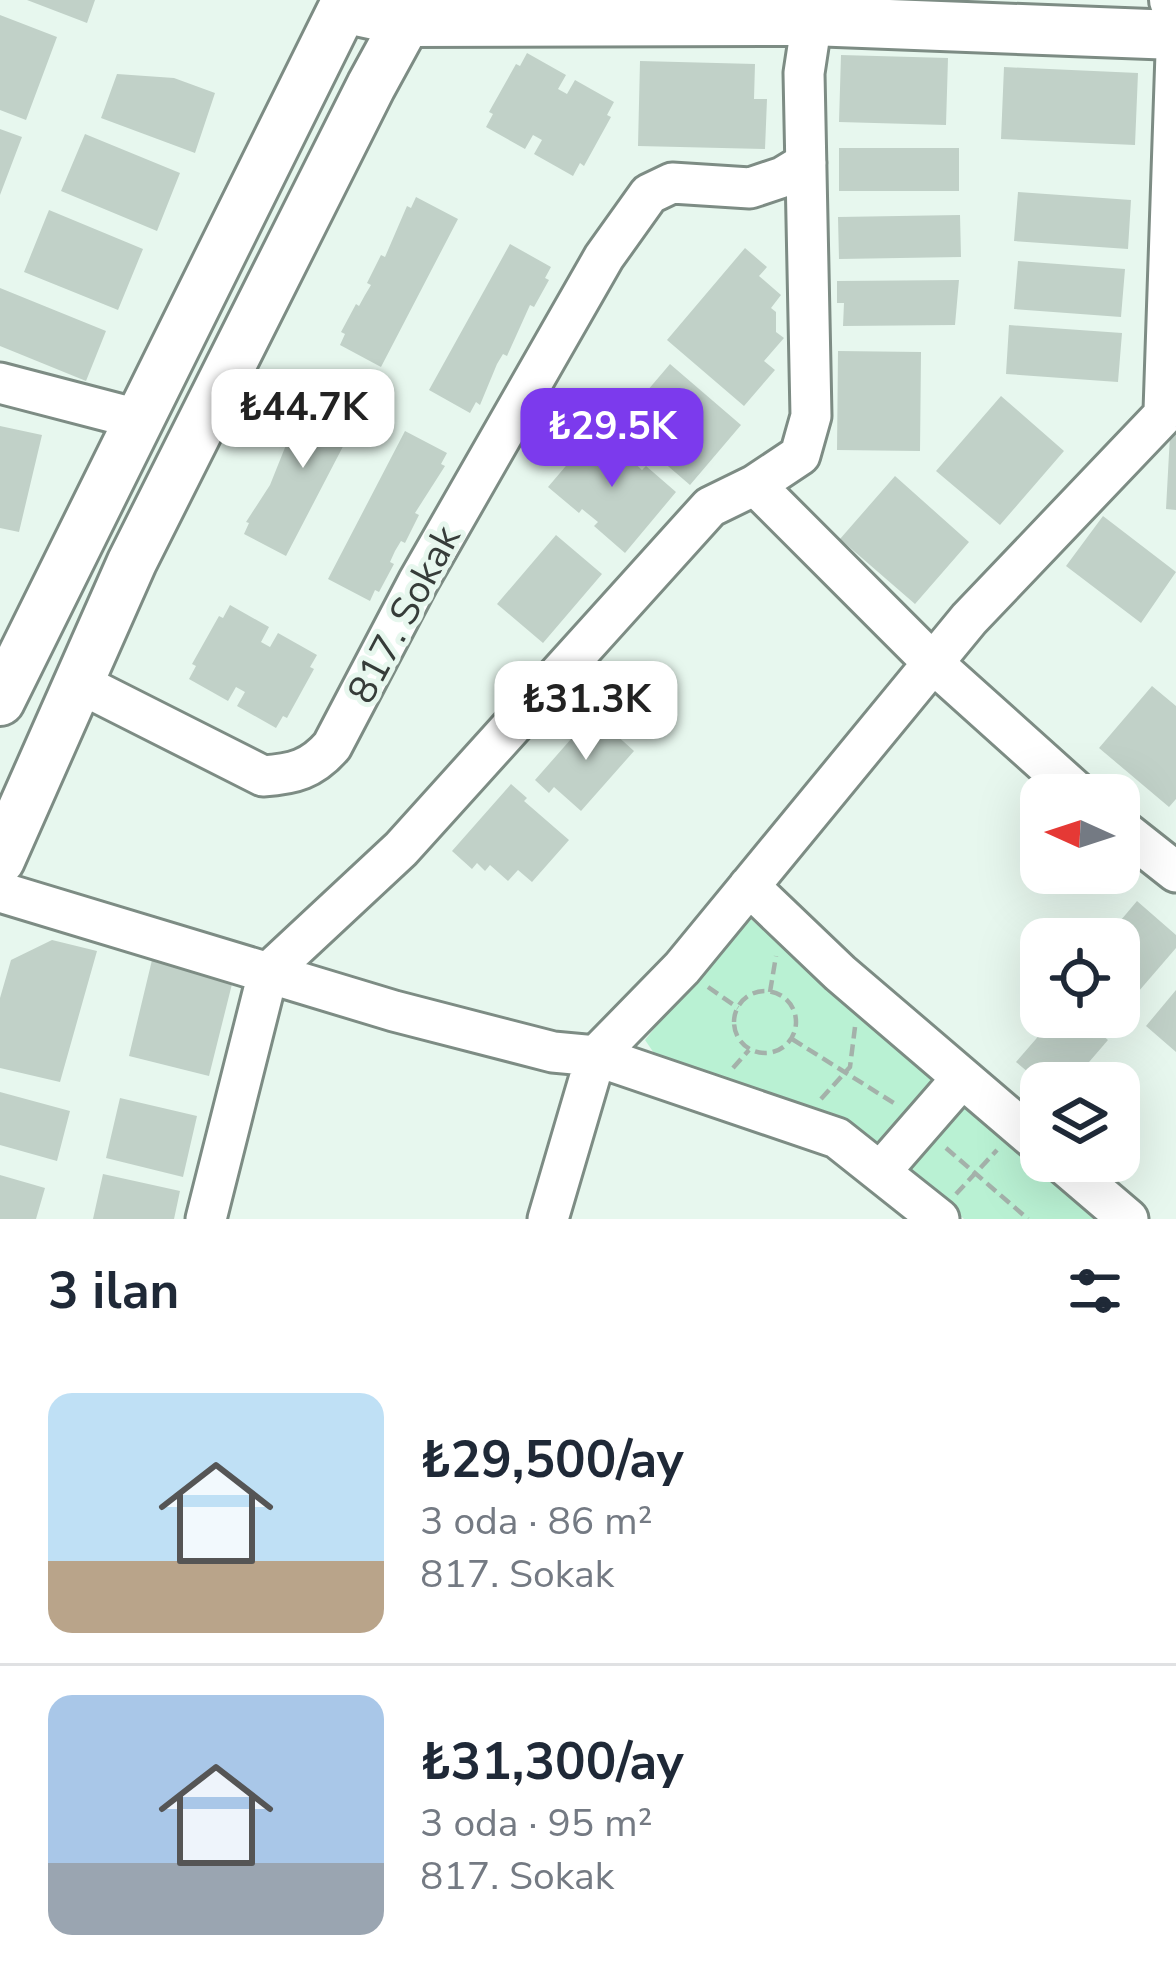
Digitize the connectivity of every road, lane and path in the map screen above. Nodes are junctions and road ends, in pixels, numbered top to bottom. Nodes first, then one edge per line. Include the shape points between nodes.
1 (338, 3) edge
2 (813, 10) edge
3 (413, 11) edge
4 (1176, 35) edge
5 (1176, 53) edge
6 (806, 164) junction
7 (0, 383) edge
8 (1170, 406) edge
9 (139, 419) junction
10 (754, 485) junction
11 (933, 663) junction
12 (79, 683) junction
13 (0, 699) edge
14 (1057, 774) edge
15 (1140, 839) edge
16 (1172, 858) edge
17 (0, 860) edge
18 (749, 886) junction
19 (0, 892) edge
20 (268, 973) junction
21 (859, 990) junction
22 (787, 1046) joint
23 (596, 1056) junction
24 (962, 1078) junction
25 (795, 1124) junction
26 (1020, 1127) edge
27 (1020, 1145) edge
28 (881, 1171) junction
29 (1085, 1182) edge
30 (937, 1217) edge
31 (206, 1219) edge
32 (548, 1219) edge
33 (1128, 1219) edge

1 - 3 main road
1 - 9 main road
2 - 3 main road
2 - 4 main road
2 - 6 street via 804,74
3 - 12 main road via 142,542
5 - 8 street
6 - 10 street via 811,416 800,455
6 - 12 street, 817. Sokak via 750,188 672,184 650,194 604,257 315,765 263,776
7 - 9 street
8 - 11 street
9 - 13 main road
10 - 11 street
10 - 20 street via 710,507 401,850
11 - 14 street
11 - 18 street
12 - 17 main road
15 - 16 street
18 - 21 street
18 - 23 street
19 - 20 street
20 - 23 street via 530,1046
20 - 31 street
21 - 24 street
21 - 25 path via 850,1067
22 - 22 path via 796,1028 780,994 760,990 742,999 733,1016 749,1050 769,1054
23 - 25 street
23 - 32 street
24 - 26 street
24 - 28 street
25 - 28 street via 837,1138
27 - 30 path
28 - 30 street
29 - 33 street

